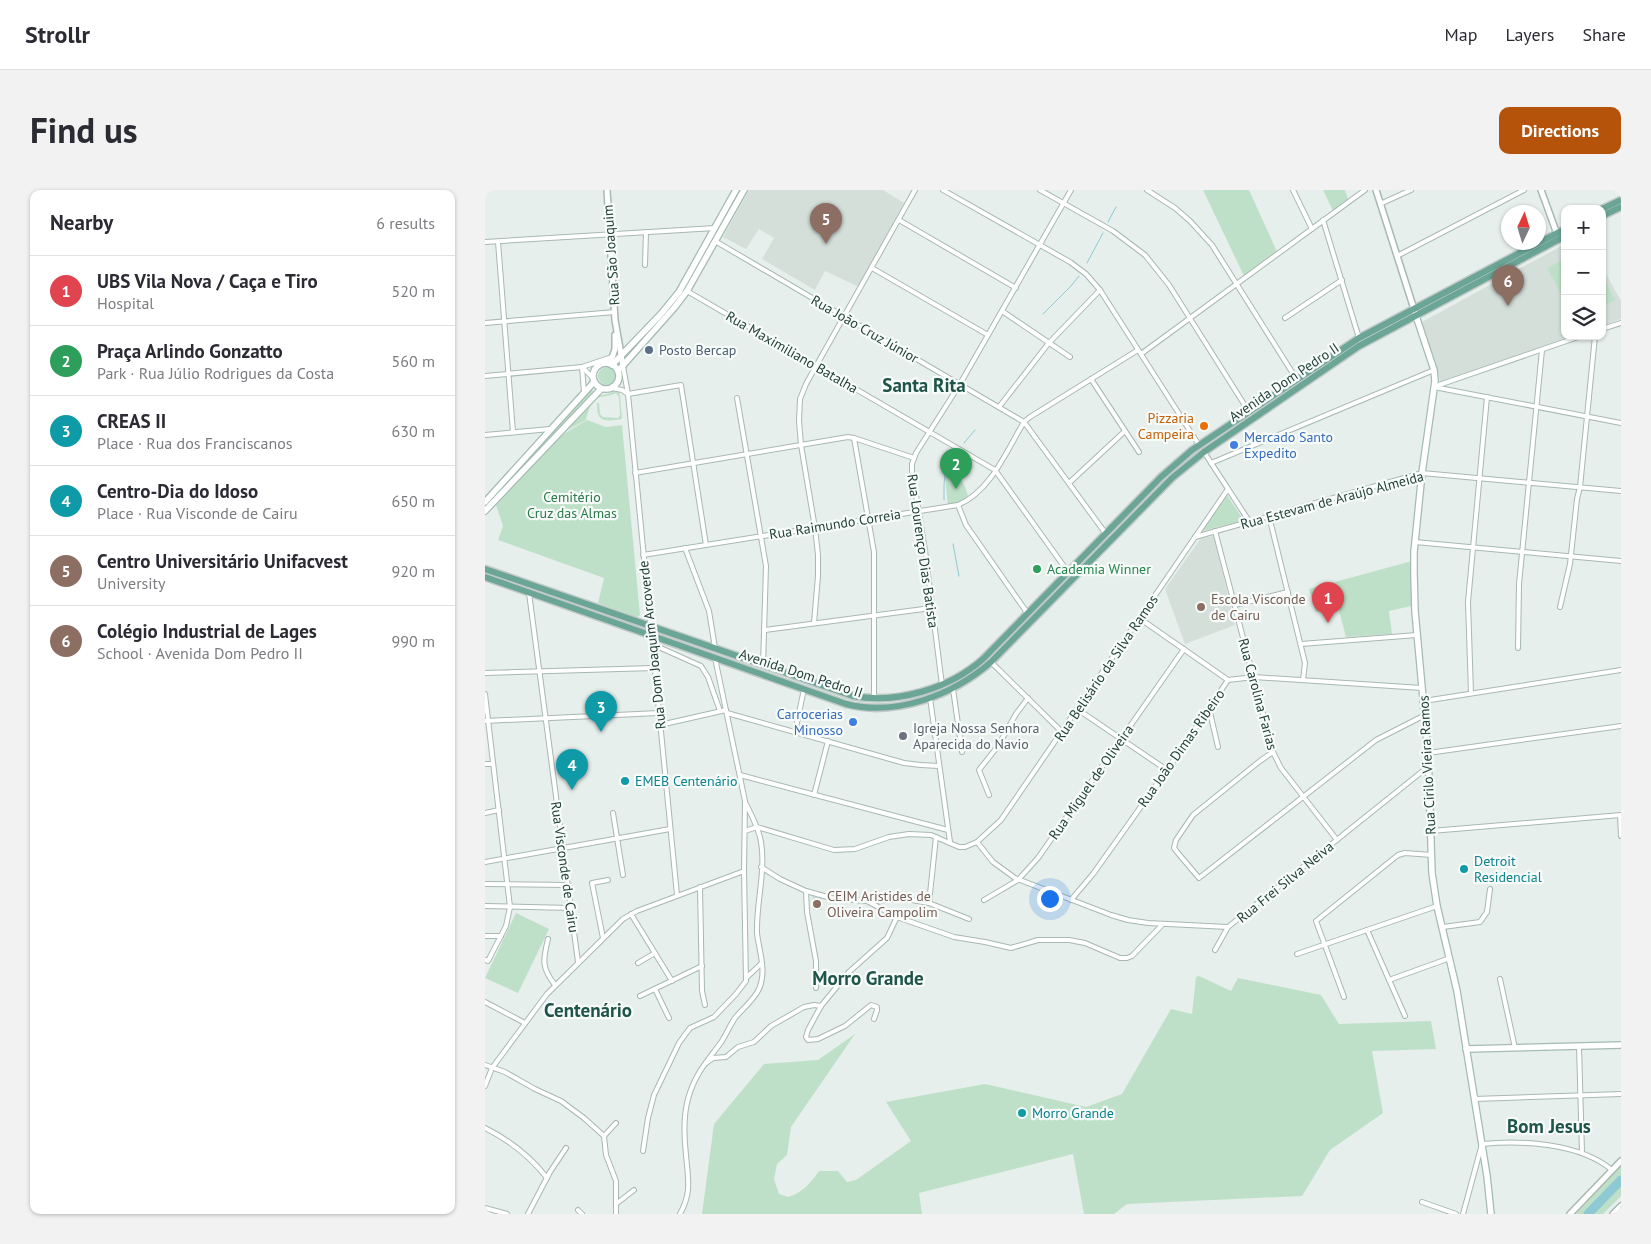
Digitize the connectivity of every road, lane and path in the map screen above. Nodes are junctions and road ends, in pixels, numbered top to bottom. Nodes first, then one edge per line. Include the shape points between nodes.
1 (607, 190) edge
2 (736, 190) edge
3 (744, 190) edge
4 (915, 190) edge
5 (943, 190) edge
6 (1040, 190) edge
7 (1071, 190) edge
8 (1147, 190) edge
9 (1293, 190) edge
10 (1365, 190) edge
11 (1376, 190) edge
12 (1411, 190) edge
13 (1524, 190) edge
14 (1541, 190) edge
15 (1621, 200) edge
16 (1064, 204) junction
17 (1380, 204) junction
18 (1621, 206) edge
19 (1606, 208) edge
20 (1606, 214) edge
21 (899, 220) junction
22 (1323, 220) junction
23 (715, 228) junction
24 (1312, 229) junction
25 (647, 232) junction
26 (1561, 232) edge
27 (610, 234) junction
28 (1557, 234) junction
29 (1561, 238) edge
30 (715, 241) junction
31 (485, 242) edge
32 (498, 242) junction
33 (1041, 245) junction
34 (1397, 256) junction
35 (645, 265) dead end
36 (872, 268) junction
37 (1341, 280) junction
38 (1237, 284) junction
39 (1016, 288) junction
40 (1100, 290) junction
41 (687, 291) junction
42 (615, 312) junction
43 (1002, 312) junction
44 (1415, 312) junction
45 (845, 317) junction
46 (1285, 318) dead end
47 (1190, 319) junction
48 (615, 320) junction
49 (504, 322) junction
50 (485, 323) edge
51 (1621, 323) edge
52 (1606, 328) edge
53 (988, 335) junction
54 (1359, 338) junction
55 (1570, 340) edge
56 (1595, 340) edge
57 (1048, 344) junction
58 (1138, 350) junction
59 (1542, 350) junction
60 (1141, 354) junction
61 (612, 357) junction
62 (621, 357) junction
63 (1070, 357) dead end
64 (597, 362) junction
65 (609, 364) junction
66 (817, 366) junction
67 (582, 367) junction
68 (620, 370) junction
69 (1434, 370) junction
70 (508, 374) junction
71 (485, 376) edge
72 (625, 378) junction
73 (1091, 379) junction
74 (594, 380) junction
75 (1297, 380) junction
76 (960, 384) junction
77 (1434, 387) junction
78 (612, 388) junction
79 (601, 389) junction
80 (628, 394) junction
81 (584, 395) junction
82 (1487, 397) junction
83 (737, 398) dead end
84 (1537, 406) junction
85 (999, 407) junction
86 (1249, 412) junction
87 (1587, 416) junction
88 (1024, 422) junction
89 (1621, 423) edge
90 (553, 429) junction
91 (1125, 431) junction
92 (513, 432) junction
93 (930, 432) junction
94 (485, 435) edge
95 (854, 438) junction
96 (801, 445) junction
97 (1199, 445) junction
98 (1139, 452) dead end
99 (1204, 452) junction
100 (747, 454) junction
101 (914, 458) junction
102 (693, 463) junction
103 (1211, 463) junction
104 (995, 470) junction
105 (635, 473) junction
106 (1422, 473) junction
107 (1479, 478) junction
108 (1069, 483) junction
109 (1529, 483) junction
110 (1580, 487) junction
111 (1228, 489) junction
112 (1621, 491) edge
113 (485, 502) edge
114 (959, 505) junction
115 (485, 511) edge
116 (918, 511) junction
117 (1269, 516) junction
118 (869, 519) junction
119 (1249, 522) junction
120 (815, 528) junction
121 (1215, 531) junction
122 (1106, 534) junction
123 (761, 536) junction
124 (1195, 537) junction
125 (1415, 542) junction
126 (706, 545) junction
127 (685, 548) junction
128 (1473, 548) junction
129 (1522, 552) junction
130 (643, 555) junction
131 (1571, 556) junction
132 (1621, 561) edge
133 (485, 569) edge
134 (1068, 572) junction
135 (485, 577) edge
136 (529, 592) junction
137 (1287, 592) junction
138 (1235, 605) junction
139 (1560, 607) dead end
140 (931, 608) junction
141 (1028, 614) junction
142 (875, 616) junction
143 (1139, 618) junction
144 (814, 623) junction
145 (650, 626) junction
146 (765, 630) junction
147 (651, 635) junction
148 (1417, 635) junction
149 (652, 644) junction
150 (1301, 644) junction
151 (1518, 648) dead end
152 (715, 649) junction
153 (1184, 649) junction
154 (715, 658) junction
155 (991, 662) junction
156 (763, 666) junction
157 (654, 668) junction
158 (1621, 670) edge
159 (539, 672) junction
160 (485, 673) edge
161 (1254, 677) junction
162 (1228, 680) junction
163 (1303, 680) junction
164 (942, 685) junction
165 (1422, 688) junction
166 (804, 689) junction
167 (953, 689) junction
168 (1471, 693) junction
169 (485, 694) edge
170 (874, 698) junction
171 (930, 698) junction
172 (1028, 698) junction
173 (1424, 701) junction
174 (1209, 708) junction
175 (1077, 710) junction
176 (720, 711) junction
177 (727, 711) junction
178 (659, 713) junction
179 (1425, 715) junction
180 (546, 718) junction
181 (487, 721) edge
182 (660, 725) junction
183 (1621, 726) edge
184 (795, 732) junction
185 (1062, 732) junction
186 (1121, 739) junction
187 (828, 741) junction
188 (1218, 747) dead end
189 (962, 752) dead end
190 (1273, 752) junction
191 (1428, 753) junction
192 (485, 764) edge
193 (493, 764) junction
194 (939, 766) junction
195 (1429, 766) junction
196 (1167, 770) junction
197 (740, 775) junction
198 (989, 795) dead end
199 (814, 796) junction
200 (1303, 796) junction
201 (745, 802) junction
202 (499, 810) junction
203 (485, 813) edge
204 (613, 813) dead end
205 (1620, 815) edge
206 (933, 826) junction
207 (757, 827) junction
208 (670, 829) junction
209 (948, 830) junction
210 (1431, 830) junction
211 (745, 831) junction
212 (931, 836) junction
213 (1621, 836) edge
214 (936, 837) junction
215 (617, 839) junction
216 (1337, 840) junction
217 (950, 842) junction
218 (977, 842) junction
219 (563, 849) junction
220 (1432, 855) junction
221 (504, 859) junction
222 (485, 862) edge
223 (761, 868) junction
224 (744, 871) junction
225 (623, 875) dead end
226 (608, 880) dead end
227 (1018, 880) junction
228 (485, 884) edge
229 (507, 884) junction
230 (568, 885) junction
231 (700, 887) junction
232 (1490, 890) dead end
233 (805, 891) junction
234 (677, 896) junction
235 (984, 900) dead end
236 (1071, 900) junction
237 (867, 901) junction
238 (929, 903) junction
239 (485, 906) edge
240 (1437, 906) junction
241 (510, 908) junction
242 (571, 908) junction
243 (631, 914) junction
244 (897, 917) junction
245 (969, 919) dead end
246 (1162, 924) junction
247 (1228, 927) junction
248 (1443, 927) junction
249 (1367, 930) junction
250 (485, 936) edge
251 (501, 936) junction
252 (603, 938) junction
253 (547, 939) dead end
254 (1325, 944) junction
255 (1215, 950) dead end
256 (655, 953) junction
257 (1297, 954) dead end
258 (1450, 958) junction
259 (486, 961) edge
260 (578, 962) junction
261 (638, 963) dead end
262 (762, 963) junction
263 (702, 966) junction
264 (747, 977) junction
265 (1500, 979) dead end
266 (1389, 980) junction
267 (672, 981) junction
268 (555, 985) junction
269 (816, 988) dead end
270 (655, 989) junction
271 (640, 996) dead end
272 (1344, 996) dead end
273 (485, 1002) edge
274 (705, 1005) dead end
275 (821, 1006) junction
276 (1405, 1016) dead end
277 (669, 1018) dead end
278 (874, 1019) dead end
279 (525, 1023) junction
280 (1621, 1045) edge
281 (1579, 1046) junction
282 (1515, 1048) junction
283 (1466, 1049) junction
284 (485, 1065) edge
285 (703, 1065) junction
286 (492, 1068) junction
287 (485, 1086) edge
288 (1621, 1094) edge
289 (1581, 1096) junction
290 (1474, 1099) junction
291 (617, 1123) dead end
292 (485, 1128) edge
293 (604, 1136) junction
294 (1482, 1144) junction
295 (566, 1148) dead end
296 (643, 1151) dead end
297 (1582, 1153) junction
298 (1621, 1161) edge
299 (1612, 1170) junction
300 (547, 1178) junction
301 (634, 1190) dead end
302 (1422, 1202) dead end
303 (616, 1204) junction
304 (1621, 1206) edge
305 (485, 1208) edge
306 (578, 1210) dead end
307 (507, 1214) edge
308 (528, 1214) edge
309 (583, 1214) edge
310 (616, 1214) edge
311 (680, 1214) edge
312 (1456, 1214) edge
313 (1463, 1214) edge
314 (1491, 1214) edge
315 (1570, 1214) edge
316 (1613, 1214) edge

1 - 27 street, Rua São Joaquim
2 - 23 main road
3 - 30 main road
4 - 21 street
5 - 33 street
6 - 16 street
7 - 16 street, Rua Lourenço Dias Batista
8 - 38 street via 1175,208 1201,232
9 - 24 street
10 - 22 street
11 - 17 street
12 - 17 street
13 - 34 street
14 - 28 street
15 - 19 main road
16 - 33 street, Rua Lourenço Dias Batista
16 - 47 street via 1113,231 1145,255 1162,274
17 - 34 street
18 - 20 main road
21 - 36 street
21 - 39 street
22 - 24 street
22 - 37 street
23 - 25 street
23 - 62 main road via 679,292
24 - 38 street
25 - 27 street
25 - 35 street
26 - 28 main road, Avenida Dom Pedro II
27 - 32 street
27 - 42 street, Rua São Joaquim
28 - 44 main road, Avenida Dom Pedro II
29 - 44 main road, Avenida Dom Pedro II
30 - 41 main road
30 - 45 street, Rua João Cruz Júnior
31 - 32 street
32 - 49 street
33 - 39 street, Rua Lourenço Dias Batista
33 - 40 street via 1078,268
34 - 44 street
36 - 45 street
36 - 53 street
37 - 46 street
37 - 54 street
38 - 47 street
38 - 75 street
39 - 43 street, Rua Lourenço Dias Batista
40 - 57 street
40 - 58 street
41 - 66 street, Rua Maximiliano Batalha
41 - 68 main road
42 - 48 street, Rua São Joaquim
42 - 49 street
43 - 53 street, Rua Lourenço Dias Batista
43 - 57 street
44 - 54 main road, Avenida Dom Pedro II
44 - 69 main road, Rua Cirilo Vieira Ramos
44 - 99 main road, Avenida Dom Pedro II
45 - 66 street
45 - 76 street, Rua João Cruz Júnior
47 - 60 street
47 - 86 street
48 - 61 street, Rua São Joaquim
48 - 62 street, Rua São Joaquim
49 - 50 street
49 - 70 street
51 - 52 street
53 - 76 street, Rua Lourenço Dias Batista
54 - 75 main road, Avenida Dom Pedro II
55 - 59 street
56 - 87 street
57 - 63 street
57 - 85 street
58 - 60 street
58 - 73 street
59 - 77 street
59 - 84 street
60 - 97 street
61 - 64 street
61 - 65 street, Rua São Joaquim
62 - 65 main road
62 - 68 street, Rua São Joaquim
64 - 65 street
64 - 67 street
65 - 68 main road
65 - 74 main road via 598,366 593,374
66 - 93 street, Rua Maximiliano Batalha
66 - 96 street via 800,399
67 - 70 street
67 - 74 street
67 - 81 street
68 - 72 street
68 - 72 street, Rua Dom Joaquim Arcoverde
68 - 78 main road via 618,382
69 - 77 main road, Rua Cirilo Vieira Ramos
69 - 103 street
70 - 71 street
70 - 92 street
72 - 80 street, Rua Dom Joaquim Arcoverde
73 - 88 street
73 - 91 street
74 - 79 main road
74 - 81 main road
75 - 86 main road, Avenida Dom Pedro II
76 - 85 street, Rua João Cruz Júnior
76 - 93 street, Rua Lourenço Dias Batista
77 - 82 street
77 - 106 main road, Rua Cirilo Vieira Ramos
78 - 79 main road
78 - 80 street
79 - 115 main road
80 - 102 street via 681,385
80 - 105 street, Rua Dom Joaquim Arcoverde
81 - 90 main road
82 - 84 street
82 - 107 street
83 - 100 street
84 - 87 street
84 - 109 street
85 - 88 street, Rua João Cruz Júnior
86 - 97 main road, Avenida Dom Pedro II
87 - 89 street
87 - 110 street
88 - 104 street
88 - 108 street, Rua João Cruz Júnior
90 - 92 street
90 - 113 main road
91 - 98 street
91 - 108 street
92 - 94 street
93 - 101 street, Rua Lourenço Dias Batista
93 - 104 street, Rua Maximiliano Batalha
95 - 96 street
95 - 101 street
95 - 118 street
96 - 100 street
96 - 120 street
97 - 122 main road, Avenida Dom Pedro II via 1170,468
99 - 103 street
99 - 155 main road, Avenida Dom Pedro II via 1172,478
100 - 102 street
100 - 123 street
101 - 116 street, Rua Lourenço Dias Batista via 911,471
102 - 105 street
102 - 126 street
103 - 111 street
104 - 114 street via 974,497
104 - 134 street, Rua Maximiliano Batalha
105 - 130 street, Rua Dom Joaquim Arcoverde
106 - 107 street, Rua Estevam de Araújo Almeida
106 - 117 street, Rua Estevam de Araújo Almeida
106 - 125 main road, Rua Cirilo Vieira Ramos
107 - 109 street, Rua Estevam de Araújo Almeida
107 - 128 street
108 - 122 street, Rua João Cruz Júnior
109 - 110 street, Rua Estevam de Araújo Almeida
109 - 129 street
110 - 112 street, Rua Estevam de Araújo Almeida
110 - 131 street
111 - 119 street
111 - 124 street, Rua Belisário da Silva Ramos
114 - 116 street, Rua Raimundo Correia
114 - 141 street via 966,525
116 - 118 street, Rua Raimundo Correia
116 - 140 street, Rua Lourenço Dias Batista
117 - 119 street, Rua Estevam de Araújo Almeida
117 - 137 street
118 - 120 street, Rua Raimundo Correia
118 - 142 street via 875,563
119 - 121 street, Rua Estevam de Araújo Almeida
120 - 123 street, Rua Raimundo Correia
120 - 144 street via 819,566
121 - 124 street, Rua Estevam de Araújo Almeida
121 - 138 street, Rua Carolina Farias
122 - 134 main road, Avenida Dom Pedro II
123 - 126 street, Rua Raimundo Correia
123 - 146 street via 766,572
124 - 143 street, Rua Belisário da Silva Ramos
125 - 128 street
125 - 148 main road, Rua Cirilo Vieira Ramos
126 - 127 street, Rua Raimundo Correia
127 - 130 street, Rua Raimundo Correia
127 - 152 street via 709,612
128 - 129 street
128 - 168 street via 1468,608
129 - 131 street
129 - 151 street
130 - 145 street, Rua Dom Joaquim Arcoverde
131 - 132 street
131 - 139 street
133 - 145 main road, Avenida Dom Pedro II
134 - 141 main road, Avenida Dom Pedro II
135 - 136 main road, Avenida Dom Pedro II
136 - 147 main road, Avenida Dom Pedro II
136 - 159 street, Rua Visconde de Cairu
137 - 138 street
137 - 150 street
138 - 161 street, Rua Carolina Farias
140 - 142 street
140 - 164 street, Rua Lourenço Dias Batista
141 - 164 main road, Avenida Dom Pedro II via 975,667
142 - 144 street
142 - 170 street
143 - 153 street
143 - 175 street, Rua Belisário da Silva Ramos
144 - 146 street
145 - 147 street, Rua Dom Joaquim Arcoverde
145 - 152 main road, Avenida Dom Pedro II
146 - 156 street
147 - 149 street, Rua Dom Joaquim Arcoverde
147 - 154 main road, Avenida Dom Pedro II
148 - 150 street
148 - 165 main road, Rua Cirilo Vieira Ramos
149 - 157 street, Rua Dom Joaquim Arcoverde
149 - 176 street via 701,666 709,677
150 - 163 street via 1305,663
152 - 156 main road, Avenida Dom Pedro II
153 - 162 street
153 - 186 street, Rua Miguel de Oliveira
154 - 166 main road, Avenida Dom Pedro II
154 - 177 street
155 - 167 main road, Avenida Dom Pedro II
155 - 172 street
156 - 170 main road, Avenida Dom Pedro II via 845,694
157 - 159 street
157 - 178 street, Rua Dom Joaquim Arcoverde
158 - 168 street
159 - 160 street
159 - 180 street, Rua Visconde de Cairu
161 - 162 street, Rua João Dimas Ribeiro
161 - 163 street, Rua João Dimas Ribeiro
161 - 190 street, Rua Carolina Farias
162 - 174 street, Rua João Dimas Ribeiro
163 - 165 street, Rua João Dimas Ribeiro
164 - 170 main road, Avenida Dom Pedro II via 909,694
165 - 173 main road, Rua Cirilo Vieira Ramos
166 - 171 main road, Avenida Dom Pedro II via 846,704 871,708
166 - 184 street
167 - 171 main road, Avenida Dom Pedro II
167 - 189 street
168 - 173 street
169 - 181 street
171 - 194 street
172 - 185 street
172 - 198 street via 979,770
173 - 179 main road, Rua Cirilo Vieira Ramos
174 - 188 street
174 - 196 street, Rua João Dimas Ribeiro
175 - 185 street, Rua Belisário da Silva Ramos
175 - 186 street
176 - 177 street
176 - 182 street
177 - 184 street
177 - 197 street
178 - 180 street
178 - 182 street, Rua Dom Joaquim Arcoverde
179 - 191 main road, Rua Cirilo Vieira Ramos
179 - 200 street via 1376,740
180 - 181 street
180 - 219 street, Rua Visconde de Cairu
181 - 193 street
182 - 208 street, Rua Dom Joaquim Arcoverde
183 - 191 street
184 - 187 street
185 - 218 street, Rua Belisário da Silva Ramos via 1001,820
186 - 196 street
186 - 227 street, Rua Miguel de Oliveira via 1047,845
187 - 194 street via 921,766
187 - 199 street
190 - 200 street, Rua Carolina Farias
190 - 200 street via 1193,815 1178,835 1174,848 1199,878
191 - 195 main road, Rua Cirilo Vieira Ramos
192 - 193 street
193 - 202 street
194 - 209 street
195 - 210 main road, Rua Cirilo Vieira Ramos
195 - 216 street, Rua Frei Silva Neiva
196 - 236 street, Rua João Dimas Ribeiro
197 - 199 street
197 - 201 street
199 - 206 street
200 - 216 street, Rua Carolina Farias
201 - 207 street
201 - 211 street
202 - 203 street
202 - 221 street
204 - 215 street
205 - 210 street
205 - 213 street
206 - 209 street
206 - 212 street
207 - 211 street
207 - 212 street via 834,850 855,849 900,835
207 - 223 street via 762,846
208 - 215 street
208 - 234 street, Rua Dom Joaquim Arcoverde
209 - 217 street
210 - 220 main road, Rua Cirilo Vieira Ramos
211 - 224 street
212 - 214 street
214 - 217 street
214 - 238 street
215 - 219 street
215 - 225 street
216 - 247 street, Rua Frei Silva Neiva
217 - 218 street via 965,847
218 - 227 street, Rua Frei Silva Neiva via 993,862
219 - 221 street
219 - 230 street, Rua Visconde de Cairu
220 - 240 main road, Rua Cirilo Vieira Ramos
220 - 254 street via 1405,852 1398,855 1316,921
221 - 222 street
221 - 229 street
223 - 233 street
223 - 262 street via 757,927
224 - 231 street
224 - 264 street
226 - 252 street via 592,884
227 - 235 street, Rua Miguel de Oliveira
227 - 236 street, Rua Frei Silva Neiva
228 - 229 street
229 - 230 street
229 - 241 street
230 - 242 street, Rua Visconde de Cairu
231 - 234 street
231 - 263 street
232 - 248 street via 1487,912 1480,922
233 - 237 street via 831,898
233 - 269 street via 815,954
234 - 243 street
236 - 246 street, Rua Frei Silva Neiva via 1128,920
237 - 238 street via 899,898
237 - 244 street
238 - 245 street
239 - 241 street
240 - 248 main road, Rua Cirilo Vieira Ramos
240 - 249 street
241 - 242 street
241 - 251 street via 509,920
242 - 260 street, Rua Visconde de Cairu
243 - 252 street
243 - 256 street
244 - 246 street via 947,935 1004,947 1059,939 1085,943 1127,958
244 - 275 street via 887,938 849,972
246 - 247 street, Rua Frei Silva Neiva
247 - 255 street
248 - 258 main road, Rua Cirilo Vieira Ramos
249 - 254 street
249 - 266 street
250 - 251 street
251 - 259 street
252 - 260 street
253 - 268 street via 544,966
254 - 257 street
254 - 272 street
256 - 261 street
256 - 267 street
258 - 266 street
258 - 283 main road, Rua Cirilo Vieira Ramos
260 - 268 street
262 - 264 street
262 - 285 street via 761,982 756,994
263 - 267 street
263 - 274 street
264 - 296 street via 740,990 719,1011 690,1028 679,1043 654,1095
265 - 282 street
266 - 276 street
267 - 270 street
268 - 279 street
270 - 271 street
270 - 277 street
273 - 279 street
275 - 278 street via 806,1034 808,1040 845,1026 871,1005 877,1006
275 - 285 street via 804,1007 771,1026 754,1042
279 - 286 street
280 - 281 main road
281 - 282 main road
281 - 289 street
282 - 283 main road
283 - 290 main road, Rua Cirilo Vieira Ramos
284 - 286 street
285 - 311 street via 686,1109 685,1141 690,1185
286 - 287 street
286 - 293 street via 561,1101
288 - 289 street
289 - 290 street
289 - 297 street
290 - 294 main road, Rua Cirilo Vieira Ramos
291 - 293 street
292 - 300 street via 522,1152
293 - 303 street via 615,1178
294 - 297 street via 1514,1142
294 - 313 street
294 - 314 main road, Rua Cirilo Vieira Ramos
295 - 300 street
297 - 299 street
298 - 299 street
299 - 315 street
300 - 308 street
301 - 303 street
302 - 312 street
303 - 310 street
304 - 316 street
305 - 307 street
306 - 309 street

